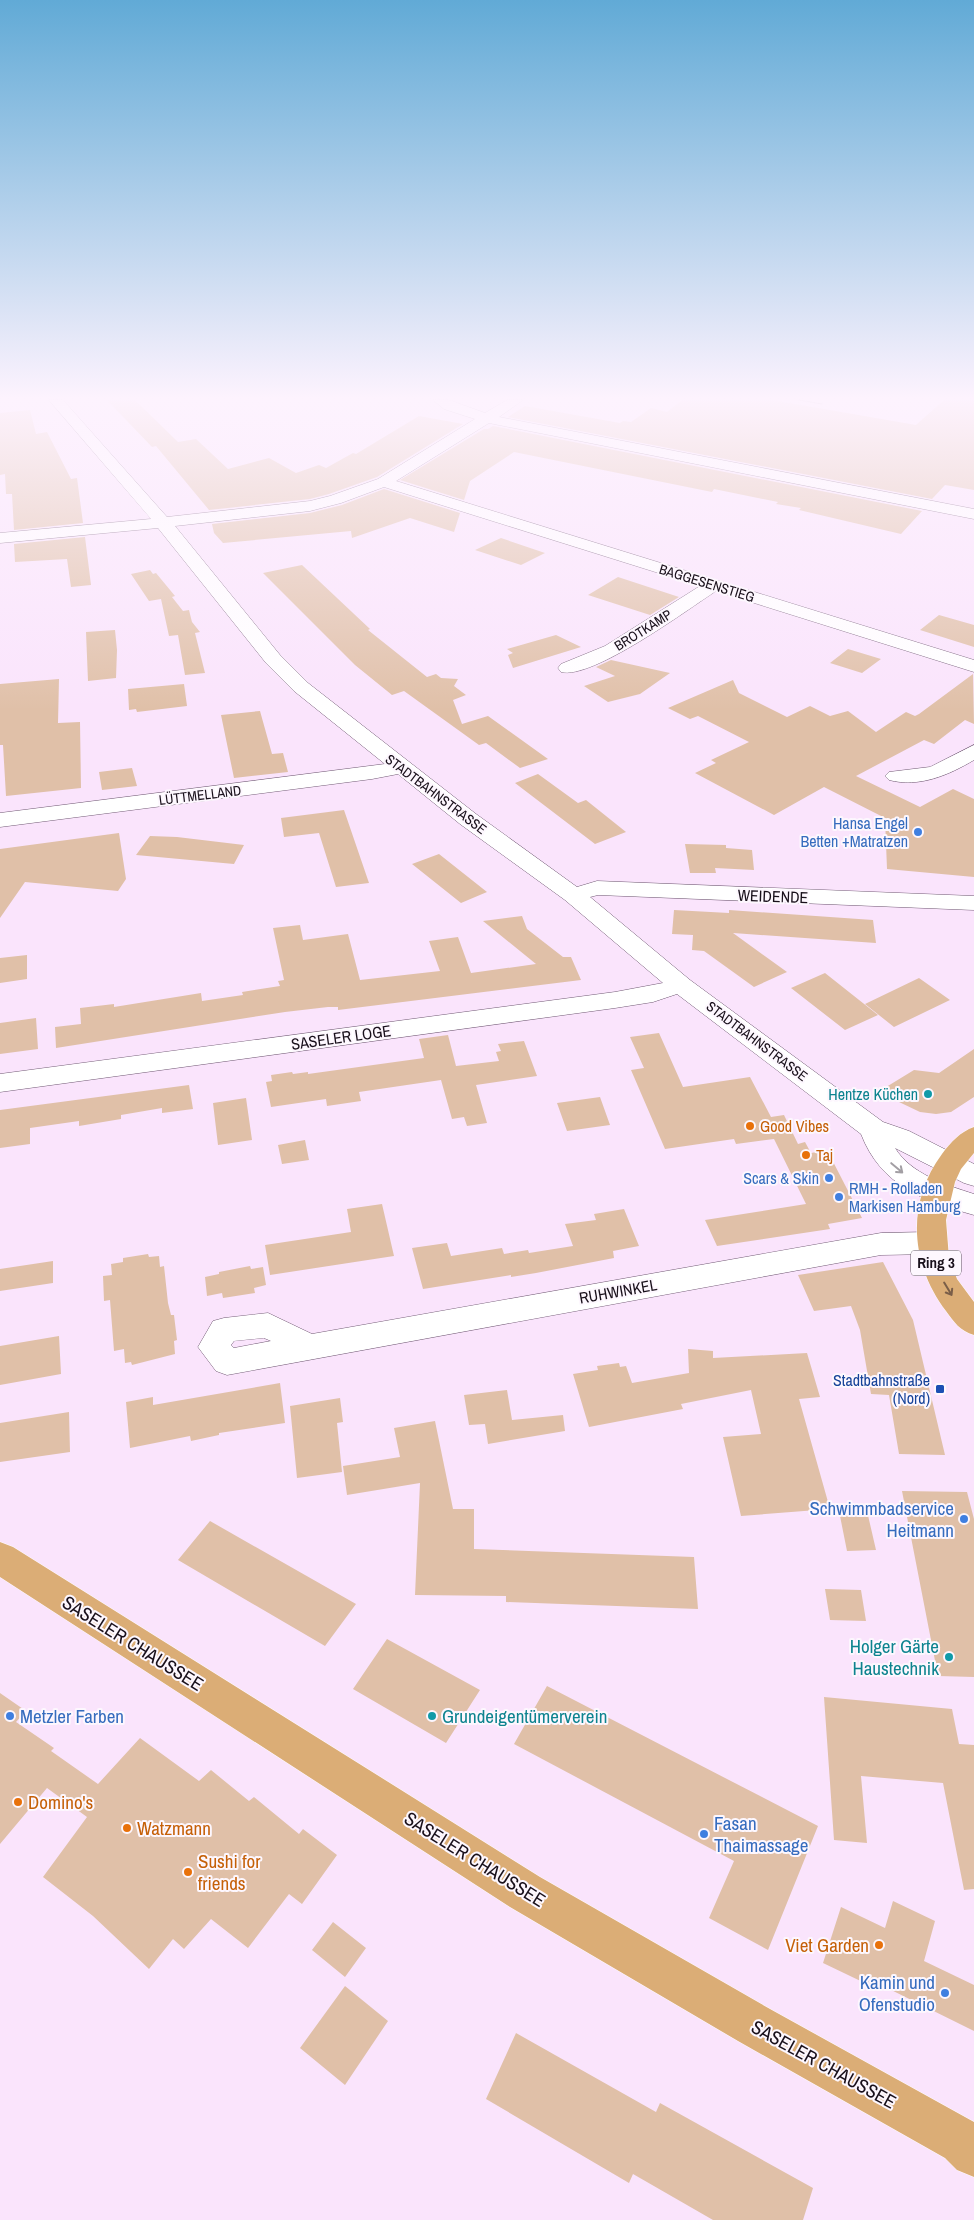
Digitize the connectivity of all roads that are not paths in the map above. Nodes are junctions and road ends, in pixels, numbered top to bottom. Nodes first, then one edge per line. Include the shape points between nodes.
1 (146, 504) edge
2 (318, 504) edge
3 (452, 504) edge
4 (921, 504) edge
5 (974, 514) edge
6 (163, 523) junction
7 (0, 538) edge
8 (714, 585) junction
9 (974, 666) edge
10 (568, 668) dead end
11 (974, 750) edge
12 (400, 767) junction
13 (896, 776) dead end
14 (0, 820) edge
15 (573, 895) junction
16 (974, 903) edge
17 (682, 985) junction
18 (0, 1083) edge
19 (873, 1129) junction
20 (974, 1137) edge
21 (962, 1170) edge
22 (937, 1192) junction
23 (974, 1205) edge
24 (931, 1243) junction
25 (974, 1323) edge
26 (306, 1346) dead end
27 (0, 1558) edge
28 (970, 2145) edge

1 - 6 street, STADTBAHNSTRASSE
2 - 6 street via 297,509
3 - 8 street, BAGGESENSTIEG
4 - 5 street
6 - 7 street
6 - 12 street, STADTBAHNSTRASSE via 273,659 301,687
8 - 9 street, BAGGESENSTIEG
8 - 10 street, BROTKAMP via 612,650
11 - 13 street via 939,772
12 - 14 street, LÜTTMELLAND
12 - 15 street, STADTBAHNSTRASSE
15 - 16 street, WEIDENDE via 597,888
15 - 17 street, STADTBAHNSTRASSE
17 - 18 street, SASELER LOGE via 615,1000
17 - 19 street, STADTBAHNSTRASSE
19 - 21 street, STADTBAHNSTRASSE via 899,1138
19 -> 22 street, STADTBAHNSTRASSE via 881,1149 894,1166
20 - 21 main road, Ring 3 via 962,1147
21 - 22 main road, Ring 3
22 - 23 street, STADTBAHNSTRASSE
22 - 24 main road, Ring 3
24 -> 25 main road, Ring 3 via 940,1276
24 - 26 street, RUHWINKEL via 882,1244
27 - 28 main road, SASELER CHAUSSEE via 524,1892

